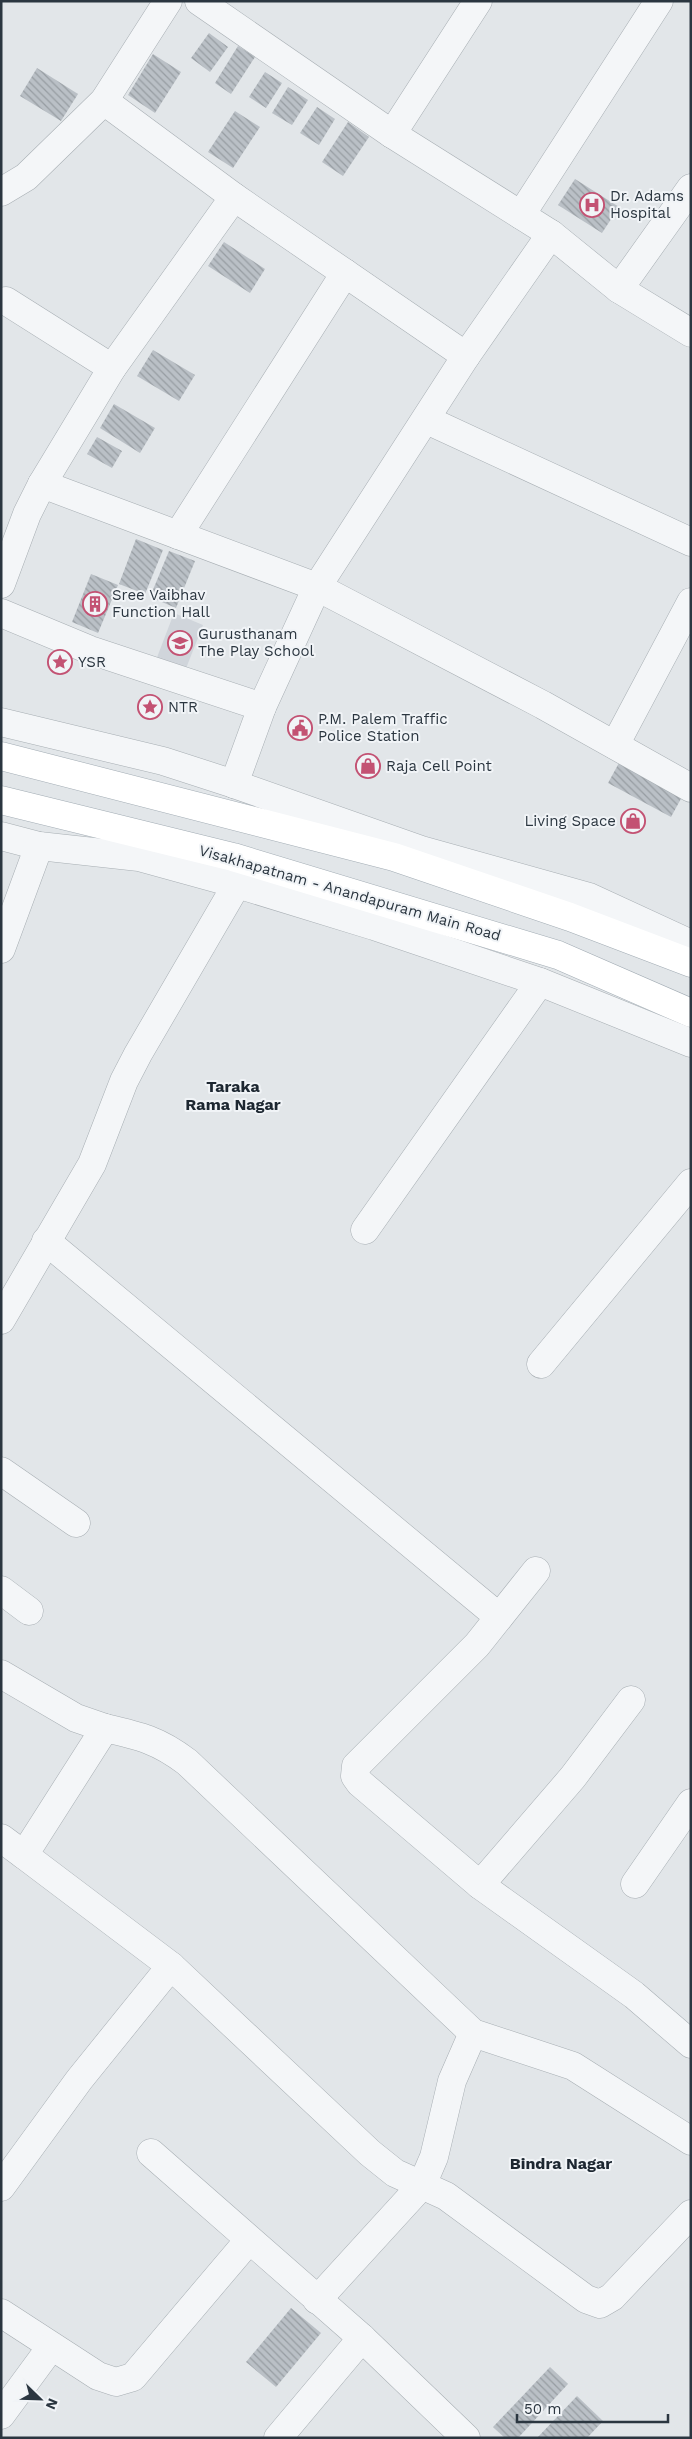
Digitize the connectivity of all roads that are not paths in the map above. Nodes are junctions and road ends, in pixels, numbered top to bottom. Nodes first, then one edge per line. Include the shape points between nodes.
1 (168, 1) edge
2 (199, 1) edge
3 (660, 1) edge
4 (473, 3) edge
5 (104, 101) junction
6 (392, 134) junction
7 (691, 188) edge
8 (1, 192) edge
9 (234, 197) junction
10 (521, 215) junction
11 (551, 234) junction
12 (345, 273) junction
13 (619, 289) junction
14 (6, 301) dead end
15 (691, 333) edge
16 (466, 356) junction
17 (112, 368) junction
18 (427, 420) junction
19 (42, 484) junction
20 (178, 535) junction
21 (691, 542) edge
22 (1, 584) edge
23 (317, 587) junction
24 (691, 602) edge
25 (1, 613) edge
26 (262, 707) junction
27 (1, 722) edge
28 (615, 745) junction
29 (1, 756) edge
30 (234, 784) junction
31 (691, 788) edge
32 (1, 800) edge
33 (1, 836) edge
34 (39, 846) junction
35 (229, 882) junction
36 (691, 944) edge
37 (1, 949) edge
38 (691, 963) edge
39 (540, 982) junction
40 (691, 1013) edge
41 (691, 1044) edge
42 (691, 1182) edge
43 (365, 1230) dead end
44 (46, 1241) junction
45 (1, 1288) edge
46 (1, 1320) edge
47 (541, 1364) dead end
48 (1, 1471) edge
49 (76, 1523) dead end
50 (536, 1571) dead end
51 (1, 1590) edge
52 (30, 1612) dead end
53 (500, 1617) junction
54 (1, 1674) edge
55 (630, 1700) dead end
56 (105, 1728) junction
57 (691, 1803) edge
58 (1, 1838) edge
59 (24, 1855) junction
60 (635, 1884) dead end
61 (480, 1885) junction
62 (171, 1966) junction
63 (473, 2033) junction
64 (691, 2044) edge
65 (691, 2140) edge
66 (151, 2153) dead end
67 (422, 2185) junction
68 (1, 2187) edge
69 (691, 2214) edge
70 (249, 2240) junction
71 (317, 2300) junction
72 (1, 2313) edge
73 (362, 2338) junction
74 (51, 2347) junction
75 (1, 2415) edge
76 (463, 2437) edge
77 (278, 2438) edge

1 - 5 street
2 - 6 street
3 - 10 street
4 - 6 street
5 - 8 street via 26,178
5 - 9 street
6 - 10 street
7 - 13 street
9 - 12 street
9 - 17 street
10 - 11 street
11 - 13 street
11 - 16 street
12 - 16 street
12 - 20 street
13 - 15 street
14 - 17 street
16 - 18 street
17 - 19 street
18 - 21 street
18 - 23 street
19 - 20 street
19 - 22 street
20 - 23 street
23 - 26 street
23 - 28 street
24 - 28 street
25 - 26 street via 90,650
26 - 30 street
27 - 30 street via 163,761
28 - 31 street
29 - 38 main road via 394,857 570,917
30 - 36 street via 421,850 589,897
32 - 40 main road, Visakhapatnam - Anandapuram Main Road via 233,857 558,955
33 - 34 street
34 - 35 street via 139,857
34 - 37 street
35 - 39 street
35 - 44 street via 127,1074 92,1164
35 - 45 street via 106,1078 80,1152
39 - 41 street
39 - 43 street
42 - 47 street
44 - 46 street
44 - 53 street
48 - 49 street
50 - 53 street
51 - 52 street
53 - 61 street via 477,1646 366,1754 356,1766 355,1776
54 - 56 street via 69,1714
55 - 61 street via 573,1777
56 - 59 street
56 - 63 street via 146,1738 169,1748 188,1762
57 - 60 street
58 - 59 street
59 - 62 street
61 - 64 street via 634,1995
62 - 67 street via 370,2153 395,2173
62 - 68 street via 79,2080
63 - 65 street via 573,2066
63 - 67 street via 452,2081 434,2157
66 - 70 street
67 - 69 street via 446,2196 586,2300 600,2304 612,2297
67 - 71 street
70 - 71 street
70 - 74 street via 133,2377 116,2382 98,2376
71 - 73 street
72 - 74 street
73 - 76 street
73 - 77 street
74 - 75 street

